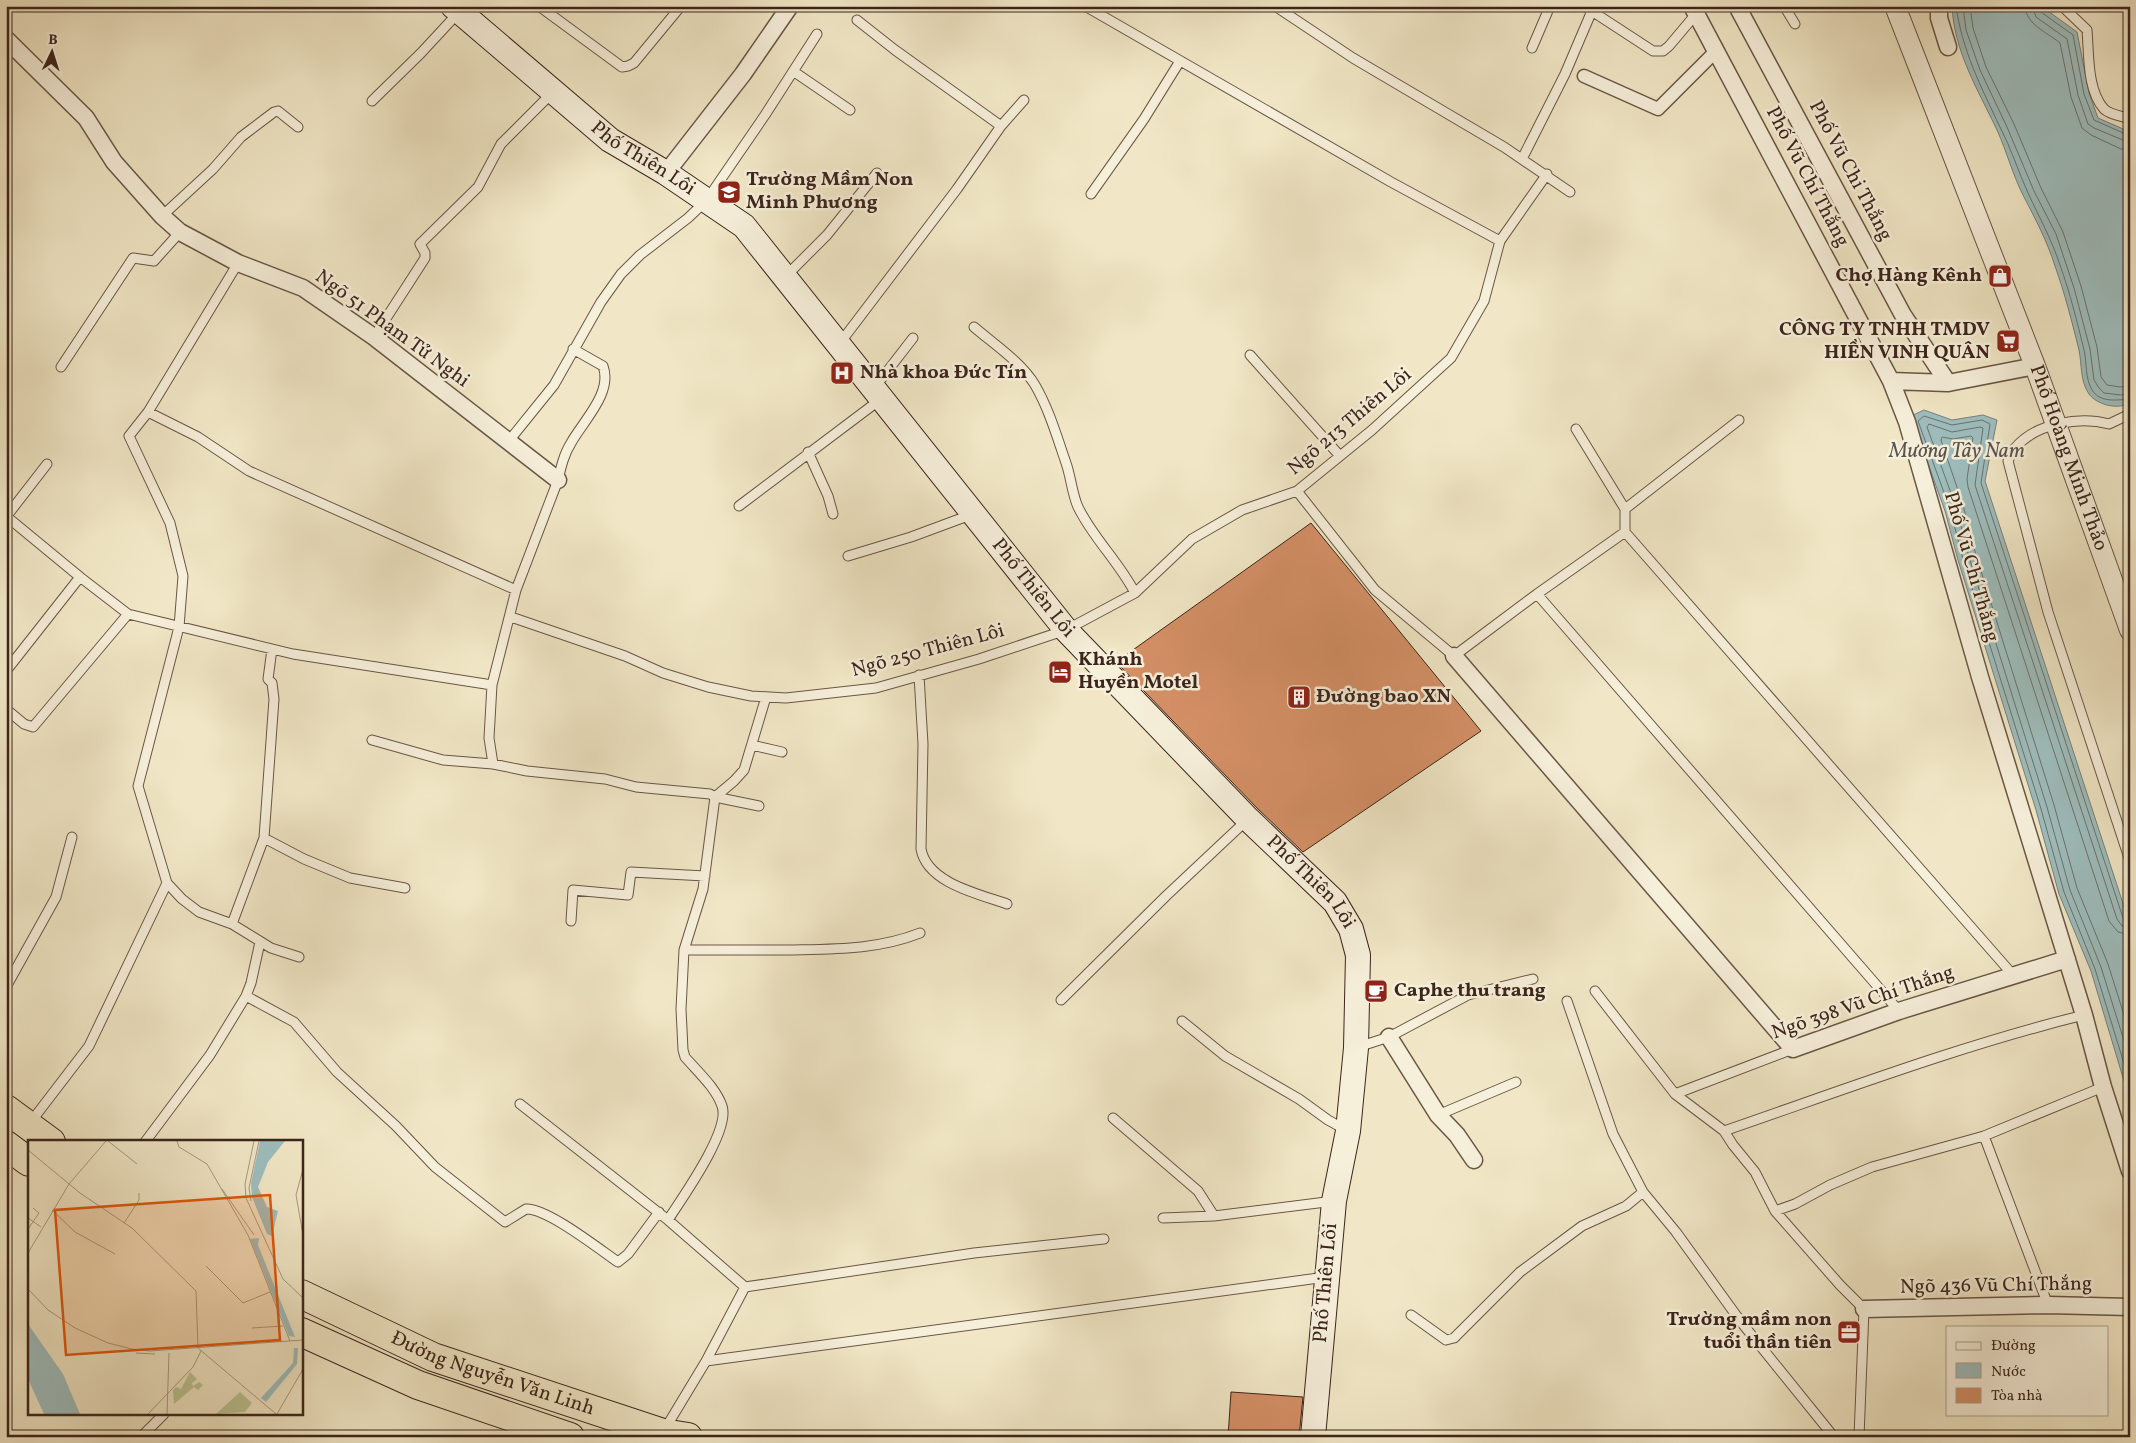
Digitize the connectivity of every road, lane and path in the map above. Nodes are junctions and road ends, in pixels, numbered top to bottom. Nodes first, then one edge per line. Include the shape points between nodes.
1 (539, 6) edge
2 (681, 6) edge
3 (790, 6) edge
4 (1085, 6) edge
5 (1275, 6) edge
6 (1550, 6) edge
7 (1584, 6) edge
8 (1737, 6) edge
9 (1784, 6) edge
10 (1895, 6) edge
11 (1939, 6) edge
12 (2062, 6) edge
13 (456, 9) edge
14 (1694, 10) edge
15 (1591, 13) junction
16 (857, 20) dead end
17 (1795, 24) dead end
18 (818, 34) dead end
19 (6, 39) edge
20 (1948, 47) dead end
21 (1532, 48) dead end
22 (1715, 52) junction
23 (1180, 61) junction
24 (793, 71) junction
25 (1584, 76) dead end
26 (554, 91) junction
27 (372, 100) dead end
28 (1024, 100) dead end
29 (850, 110) dead end
30 (2130, 119) edge
31 (1001, 126) junction
32 (298, 127) dead end
33 (1522, 159) junction
34 (666, 173) junction
35 (877, 173) dead end
36 (1546, 174) junction
37 (1570, 192) dead end
38 (1091, 194) dead end
39 (706, 201) junction
40 (162, 216) junction
41 (180, 232) junction
42 (1500, 241) junction
43 (238, 263) junction
44 (784, 278) junction
45 (974, 327) dead end
46 (374, 337) junction
47 (913, 338) dead end
48 (838, 345) junction
49 (573, 349) junction
50 (1250, 355) dead end
51 (2035, 366) junction
52 (61, 367) dead end
53 (1891, 381) junction
54 (1948, 383) junction
55 (877, 394) junction
56 (148, 412) junction
57 (2130, 414) edge
58 (1739, 420) dead end
59 (2056, 424) junction
60 (1576, 429) dead end
61 (508, 442) junction
62 (808, 452) junction
63 (1340, 456) junction
64 (47, 464) dead end
65 (558, 480) junction
66 (1297, 491) junction
67 (739, 506) dead end
68 (1625, 508) junction
69 (833, 514) dead end
70 (973, 514) junction
71 (6, 516) edge
72 (1626, 532) junction
73 (848, 556) dead end
74 (80, 577) junction
75 (516, 590) junction
76 (1135, 593) junction
77 (1537, 594) junction
78 (128, 614) junction
79 (511, 617) junction
80 (179, 627) junction
81 (1066, 630) junction
82 (2130, 630) edge
83 (272, 649) junction
84 (1454, 656) junction
85 (6, 671) edge
86 (919, 675) junction
87 (492, 685) junction
88 (766, 697) junction
89 (6, 709) edge
90 (372, 740) dead end
91 (752, 745) junction
92 (782, 752) dead end
93 (493, 764) junction
94 (714, 797) junction
95 (759, 806) dead end
96 (1248, 819) junction
97 (72, 837) dead end
98 (264, 838) junction
99 (2130, 861) edge
100 (705, 876) junction
101 (167, 883) junction
102 (405, 888) dead end
103 (1006, 904) dead end
104 (571, 921) dead end
105 (232, 924) junction
106 (920, 933) dead end
107 (260, 942) junction
108 (684, 950) junction
109 (299, 958) dead end
110 (2067, 960) junction
111 (2013, 975) junction
112 (1533, 979) dead end
113 (6, 987) edge
114 (1594, 991) dead end
115 (246, 996) junction
116 (1061, 1000) dead end
117 (1567, 1001) dead end
118 (1899, 1011) junction
119 (2084, 1015) junction
120 (1182, 1021) dead end
121 (1389, 1037) junction
122 (1356, 1048) junction
123 (1793, 1049) junction
124 (1516, 1082) dead end
125 (2103, 1087) junction
126 (1675, 1094) junction
127 (520, 1104) dead end
128 (6, 1109) edge
129 (1438, 1115) junction
130 (1113, 1118) dead end
131 (28, 1126) junction
132 (1348, 1131) junction
133 (1724, 1131) junction
134 (1984, 1136) junction
135 (48, 1140) edge
136 (146, 1140) edge
137 (6, 1144) edge
138 (1474, 1160) dead end
139 (28, 1161) edge
140 (2130, 1171) edge
141 (1643, 1192) junction
142 (1334, 1201) junction
143 (1775, 1211) junction
144 (659, 1212) junction
145 (1214, 1216) junction
146 (1163, 1218) dead end
147 (668, 1220) junction
148 (1104, 1239) dead end
149 (1326, 1277) junction
150 (745, 1287) junction
151 (302, 1294) edge
152 (2048, 1305) junction
153 (2130, 1307) edge
154 (1864, 1309) junction
155 (1412, 1315) dead end
156 (302, 1332) edge
157 (706, 1361) junction
158 (162, 1416) edge
159 (675, 1435) edge
160 (141, 1437) edge
161 (570, 1437) edge
162 (1313, 1437) edge
163 (1834, 1437) edge
164 (1859, 1437) edge

1 - 2 lane via 622,67 634,62
3 - 34 street via 738,82
4 - 23 lane
5 - 33 lane via 1354,58
6 - 21 lane
7 - 15 lane
8 - 54 street, Phố Vũ Chi Thắng via 1903,315
9 - 17 lane
10 - 51 street, Phố Hoàng Minh Thảo
11 - 20 street via 1939,18
12 - 30 lane via 2087,30 2093,87 2105,110
13 - 26 main road, Phố Thiên Lôi
13 - 27 lane via 421,53
14 - 15 lane via 1663,51 1653,51
14 - 22 street, Phố Vũ Chí Thắng
15 - 33 lane via 1565,74
16 - 31 lane
18 - 24 lane
19 - 40 street, Ngõ 51 Phạm Tử Nghi via 86,118 114,162
22 - 25 street via 1658,109
22 - 53 street, Phố Vũ Chí Thắng
23 - 38 lane
23 - 42 lane
24 - 29 lane
24 - 39 lane
26 - 34 main road, Phố Thiên Lôi via 610,140
26 - 46 lane via 501,144 478,187 420,244 426,258
28 - 31 lane
31 - 48 lane
32 - 40 lane via 278,111 274,112 241,138
33 - 36 lane
34 - 39 main road, Phố Thiên Lôi
35 - 44 lane via 827,235
36 - 37 lane
36 - 42 lane, Ngõ 213 Thiên Lôi
39 - 44 main road, Phố Thiên Lôi via 744,226
39 - 49 lane via 640,255 622,274
40 - 41 street, Ngõ 51 Phạm Tử Nghi
41 - 43 street, Ngõ 51 Phạm Tử Nghi
41 - 52 lane via 154,261 133,258
42 - 63 lane, Ngõ 213 Thiên Lôi via 1484,301 1451,358
43 - 46 street, Ngõ 51 Phạm Tử Nghi via 303,288
43 - 56 lane
44 - 48 main road, Phố Thiên Lôi
45 - 76 lane via 1014,361 1034,384 1052,425 1078,506 1091,529 1125,573
46 - 61 street, Ngõ 51 Phạm Tử Nghi
47 - 55 lane
48 - 55 main road, Phố Thiên Lôi
49 - 61 lane via 554,386
49 - 65 lane via 603,366 607,376 602,392 570,444
50 - 63 lane
51 - 54 street
51 - 59 street, Phố Hoàng Minh Thảo
53 - 54 street
53 - 110 street, Phố Vũ Chí Thắng via 1907,422 1980,677
55 - 62 lane via 850,425
55 - 70 main road, Phố Thiên Lôi
56 - 75 lane via 198,437 249,472
56 - 80 lane via 130,436 170,523 183,576
57 - 59 lane via 2109,424 2092,420
58 - 68 lane
59 - 82 street, Phố Hoàng Minh Thảo
59 - 99 lane via 2030,434 2015,448 2008,461 2048,612
60 - 68 lane
61 - 65 street, Ngõ 51 Phạm Tử Nghi
62 - 67 lane
62 - 69 lane
63 - 66 lane, Ngõ 213 Thiên Lôi
64 - 71 lane
65 - 75 lane
66 - 76 lane, Ngõ 213 Thiên Lôi via 1242,510 1192,539
66 - 84 lane via 1375,590
68 - 72 lane
70 - 73 lane
70 - 81 main road, Phố Thiên Lôi
71 - 74 lane
72 - 77 lane
72 - 111 lane
74 - 78 lane
74 - 85 lane
75 - 79 lane
76 - 81 lane, Ngõ 213 Thiên Lôi
77 - 84 lane
77 - 118 lane
78 - 80 lane
78 - 89 lane via 33,727
79 - 87 lane
79 - 88 lane, Ngõ 250 Thiên Lôi via 625,656 663,674 708,688
80 - 83 lane
80 - 101 lane via 138,786
81 - 86 lane, Ngõ 250 Thiên Lôi
81 - 96 main road, Phố Thiên Lôi
83 - 87 lane
83 - 98 lane via 268,679 272,683 274,699
84 - 123 street
86 - 88 lane, Ngõ 250 Thiên Lôi via 876,688 786,698
86 - 103 lane via 923,744 922,859 944,880
87 - 93 lane via 489,738
88 - 91 lane
90 - 93 lane via 443,760
91 - 92 lane
91 - 94 lane via 744,770
93 - 94 lane
94 - 95 lane
94 - 100 lane
96 - 116 lane
96 - 122 main road, Phố Thiên Lôi via 1335,902 1351,929 1358,955
97 - 113 lane via 56,897
98 - 102 lane via 350,878
98 - 105 lane
100 - 104 lane via 631,872 628,895 573,890
100 - 108 lane
101 - 105 lane via 199,912
101 - 131 lane via 88,1046
105 - 107 lane
106 - 108 lane via 880,946 847,949
107 - 109 lane
107 - 115 lane
108 - 147 lane via 683,1050 724,1109 723,1124 702,1168
110 - 111 street, Ngõ 398 Vũ Chí Thắng
110 - 119 street, Phố Vũ Chí Thắng
111 - 118 street, Ngõ 398 Vũ Chí Thắng
112 - 121 lane via 1468,995
114 - 126 lane
115 - 136 lane via 210,1055
115 - 144 lane via 294,1022 338,1072 435,1167 505,1222 526,1209 540,1212 618,1262 628,1254
117 - 141 lane via 1613,1134
118 - 123 street, Ngõ 398 Vũ Chí Thắng
119 - 125 street, Phố Vũ Chí Thắng
119 - 133 lane via 1915,1065
120 - 132 lane via 1225,1056
121 - 122 lane
121 - 129 street
122 - 132 main road, Phố Thiên Lôi
123 - 126 lane, Ngõ 398 Vũ Chí Thắng
124 - 129 lane
125 - 134 lane
125 - 140 street, Phố Vũ Chí Thắng
126 - 133 lane
127 - 144 lane
128 - 131 highway
129 - 138 street
130 - 145 lane via 1198,1191
131 - 135 highway
132 - 142 main road, Phố Thiên Lôi
133 - 143 lane via 1755,1172
134 - 143 lane via 1872,1166
134 - 152 lane
137 - 139 highway
141 - 155 lane via 1626,1206 1582,1226 1520,1272 1454,1338 1446,1340
141 - 163 lane via 1741,1322
142 - 145 lane
142 - 149 main road, Phố Thiên Lôi
143 - 154 lane
144 - 147 lane
145 - 146 lane
147 - 150 lane
148 - 150 lane
149 - 157 lane
149 - 162 main road, Phố Thiên Lôi
150 - 157 lane
151 - 159 highway, Đường Nguyễn Văn Linh via 433,1358
152 - 153 street, Ngõ 436 Vũ Chí Thắng
152 - 154 street, Ngõ 436 Vũ Chí Thắng
154 - 164 lane
156 - 161 highway, Đường Nguyễn Văn Linh via 418,1385
157 - 159 lane
158 - 160 lane

